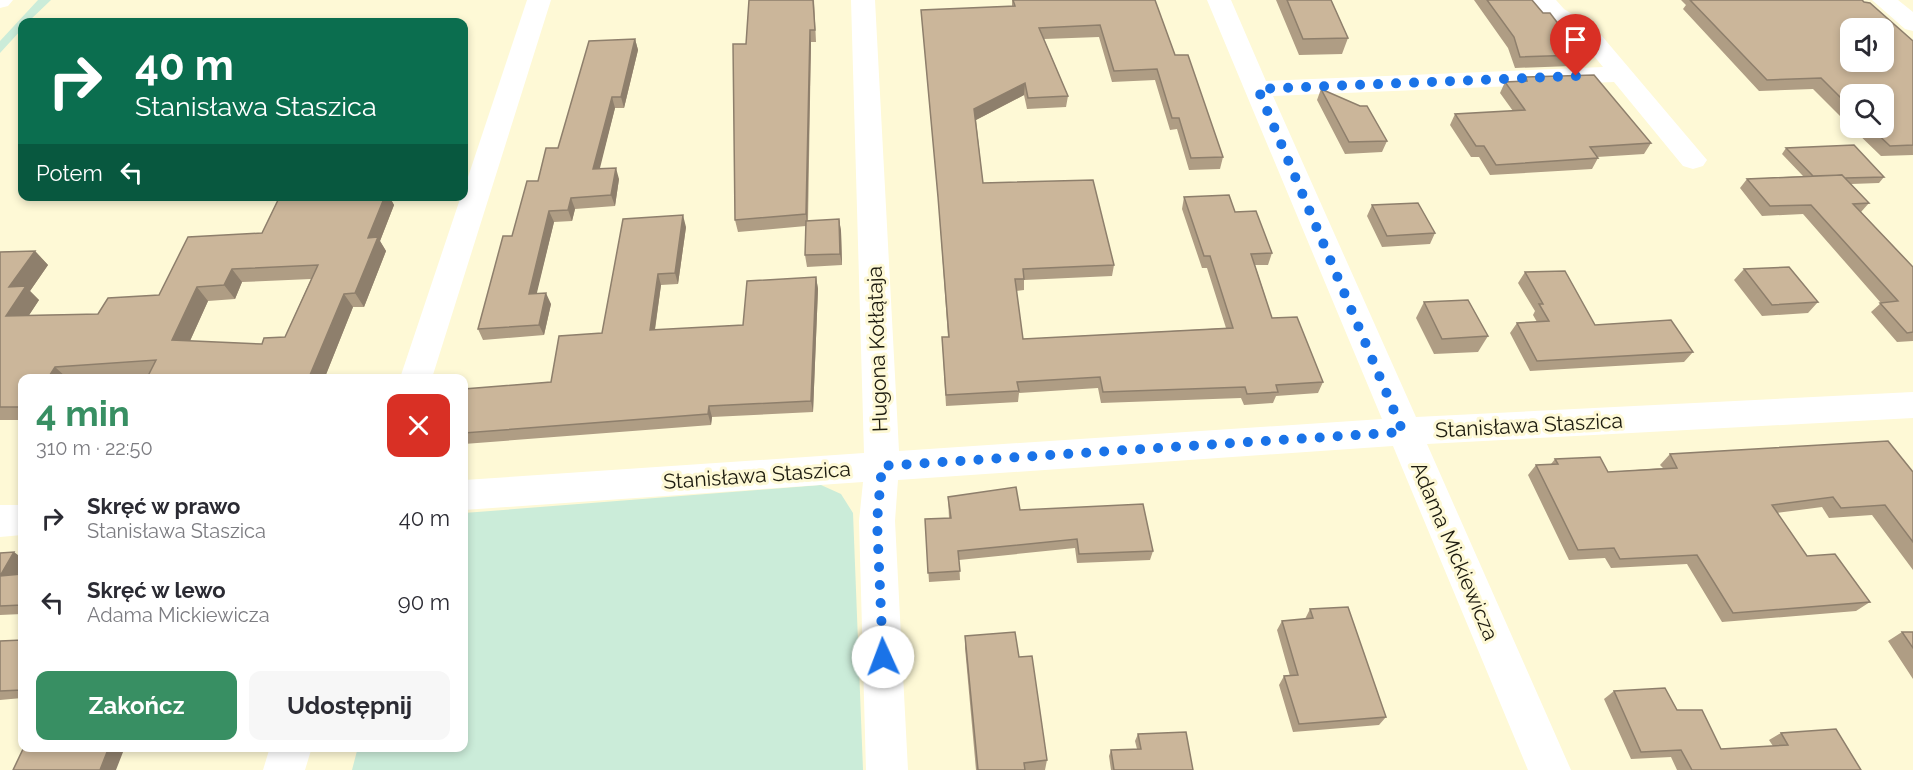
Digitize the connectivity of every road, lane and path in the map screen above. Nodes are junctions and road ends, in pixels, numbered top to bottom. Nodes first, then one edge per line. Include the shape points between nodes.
1 (539, 0) edge
2 (863, 0) edge
3 (1219, 0) edge
4 (1884, 0) edge
5 (1550, 7) edge
6 (1913, 24) edge
7 (1621, 74) junction
8 (1258, 89) junction
9 (1694, 160) dead end
10 (417, 374) edge
11 (1908, 412) edge
12 (1403, 432) junction
13 (882, 466) junction
14 (468, 495) edge
15 (18, 520) edge
16 (0, 521) edge
17 (289, 752) edge
18 (284, 770) edge
19 (887, 770) edge
20 (1550, 770) edge

1 - 10 street
2 - 13 street, Hugona Kołłątaja
3 - 8 street, Adama Mickiewicza
4 - 6 street
5 - 7 street via 1588,34
7 - 8 street
7 - 9 street
8 - 12 street, Adama Mickiewicza
11 - 12 street, Stanisława Staszica
12 - 13 street, Stanisława Staszica
12 - 20 street, Adama Mickiewicza
13 - 14 street, Stanisława Staszica
13 - 19 street, Hugona Kołłątaja via 877,521
15 - 16 street
17 - 18 street

